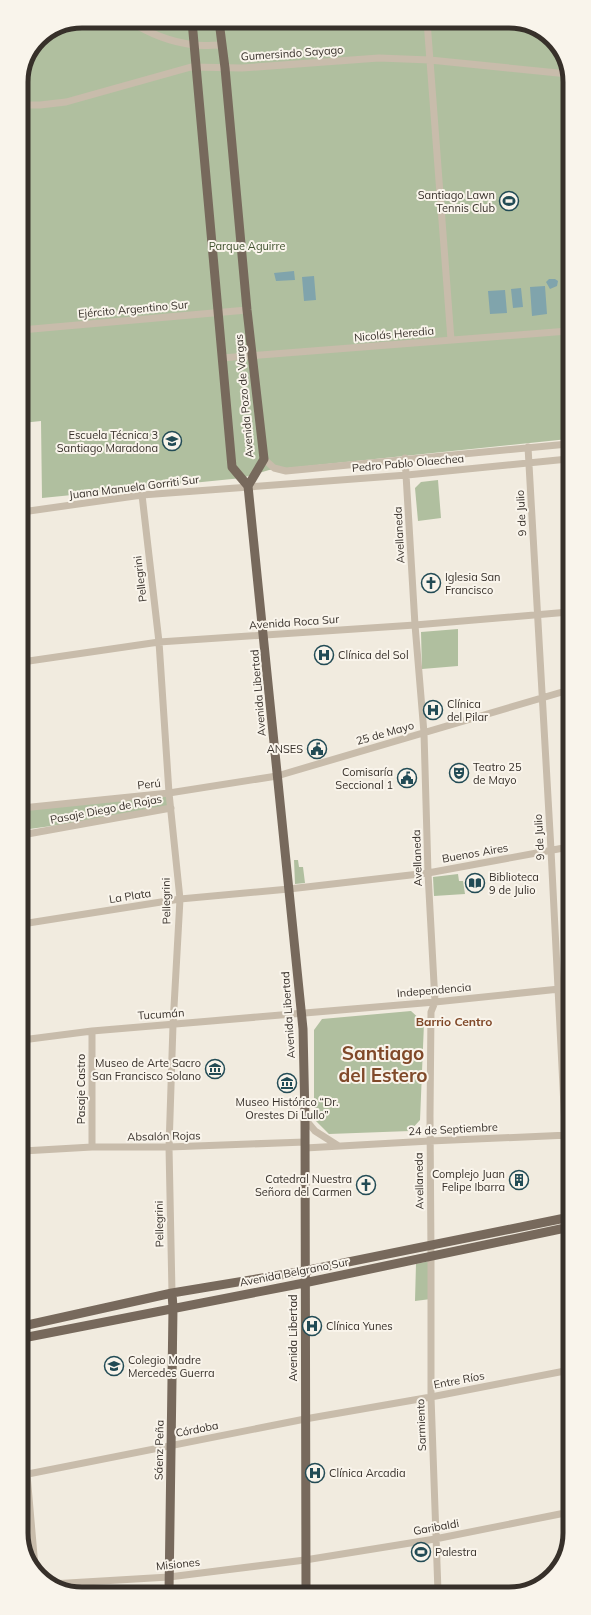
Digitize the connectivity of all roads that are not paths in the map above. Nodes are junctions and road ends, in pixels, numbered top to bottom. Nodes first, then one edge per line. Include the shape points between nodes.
1 (143, 28) edge
2 (193, 28) edge
3 (220, 28) edge
4 (428, 28) edge
5 (195, 45) junction
6 (222, 45) junction
7 (430, 60) junction
8 (197, 68) junction
9 (225, 68) junction
10 (563, 73) edge
11 (28, 105) edge
12 (247, 310) junction
13 (219, 313) junction
14 (28, 329) edge
15 (563, 331) edge
16 (451, 340) junction
17 (253, 357) junction
18 (222, 358) junction
19 (563, 444) edge
20 (528, 447) junction
21 (405, 458) junction
22 (264, 459) junction
23 (563, 459) edge
24 (529, 462) junction
25 (407, 475) junction
26 (248, 486) junction
27 (142, 495) junction
28 (28, 511) edge
29 (563, 613) edge
30 (537, 615) junction
31 (415, 625) junction
32 (264, 635) junction
33 (159, 642) junction
34 (28, 661) edge
35 (563, 692) edge
36 (542, 697) junction
37 (424, 733) junction
38 (277, 776) junction
39 (169, 793) junction
40 (28, 807) edge
41 (171, 808) junction
42 (28, 834) edge
43 (563, 848) edge
44 (551, 850) junction
45 (428, 873) junction
46 (289, 889) junction
47 (180, 898) junction
48 (28, 923) edge
49 (563, 988) edge
50 (557, 989) junction
51 (435, 1002) junction
52 (301, 1013) junction
53 (173, 1025) junction
54 (92, 1030) junction
55 (28, 1039) edge
56 (563, 1077) edge
57 (305, 1119) junction
58 (563, 1135) edge
59 (430, 1141) junction
60 (305, 1145) junction
61 (337, 1145) junction
62 (92, 1147) junction
63 (169, 1148) junction
64 (28, 1151) edge
65 (563, 1218) edge
66 (563, 1228) edge
67 (431, 1245) junction
68 (432, 1256) junction
69 (304, 1271) junction
70 (304, 1283) junction
71 (172, 1293) junction
72 (173, 1308) junction
73 (28, 1325) edge
74 (28, 1337) edge
75 (563, 1371) edge
76 (431, 1397) junction
77 (305, 1419) junction
78 (171, 1446) junction
79 (28, 1474) edge
80 (28, 1503) edge
81 (563, 1513) edge
82 (436, 1539) junction
83 (34, 1558) edge
84 (305, 1560) junction
85 (169, 1577) junction
86 (63, 1583) edge
87 (169, 1587) edge
88 (306, 1587) edge
89 (438, 1587) edge

1 - 5 street
2 - 5 main road, Avenida Pozo de Vargas
3 - 6 main road, Avenida Pozo de Vargas
4 - 7 street
5 - 6 street
5 - 8 main road, Avenida Pozo de Vargas
6 - 9 main road, Avenida Pozo de Vargas
7 - 9 street, Gumersindo Sayago via 380,58
7 - 10 street, Gumersindo Sayago
7 - 16 street
8 - 9 street, Gumersindo Sayago
8 - 11 street, Gumersindo Sayago via 184,68 66,102
8 - 13 main road, Avenida Pozo de Vargas
9 - 12 main road, Avenida Pozo de Vargas
12 - 13 street, Ejército Argentino Sur
12 - 17 main road, Avenida Pozo de Vargas
13 - 14 street, Ejército Argentino Sur
13 - 18 main road, Avenida Pozo de Vargas
15 - 16 street, Nicolás Heredia
16 - 17 street, Nicolás Heredia
17 - 18 street, Nicolás Heredia
17 - 22 main road, Avenida Pozo de Vargas
18 - 26 main road, Avenida Pozo de Vargas via 232,467
19 - 20 street, Pedro Pablo Olaechea
20 - 21 street, Pedro Pablo Olaechea
20 - 24 street, 9 de Julio
21 - 22 street, Pedro Pablo Olaechea via 286,470 274,468
21 - 25 street, Avellaneda
22 - 26 main road, Avenida Pozo de Vargas
23 - 24 street, Pedro Pablo Olaechea
24 - 25 street, Pedro Pablo Olaechea
24 - 30 street, 9 de Julio
25 - 26 street, Pedro Pablo Olaechea
25 - 31 street, Avellaneda
26 - 27 street, Juana Manuela Gorriti Sur
26 - 32 main road, Avenida Libertad
27 - 28 street, Juana Manuela Gorriti Sur
27 - 33 street, Pellegrini
29 - 30 street, Avenida Roca Sur
30 - 31 street, Avenida Roca Sur
30 - 36 street, 9 de Julio
31 - 32 street, Avenida Roca Sur
31 - 37 street, Avellaneda
32 - 33 street, Avenida Roca Sur
32 - 38 main road, Avenida Libertad
33 - 34 street, Avenida Roca Sur
33 - 39 street, Pellegrini
35 - 36 street, 25 de Mayo
36 - 37 street, 25 de Mayo
36 - 44 street, 9 de Julio
37 - 38 street, 25 de Mayo
37 - 45 street, Avellaneda
38 - 39 street, Perú
38 - 46 main road, Avenida Libertad
39 - 40 street, Perú
39 - 41 street, Pellegrini
41 - 42 street, Pasaje Diego de Rojas
41 - 47 street, Pellegrini
43 - 44 street, Buenos Aires
44 - 45 street, Buenos Aires
44 - 50 street, 9 de Julio
45 - 46 street, Buenos Aires
45 - 51 street, Avellaneda
46 - 47 street, La Plata
46 - 52 main road, Avenida Libertad
47 - 48 street, La Plata
47 - 53 street, Pellegrini
49 - 50 street, Independencia
50 - 51 street, Independencia
50 - 56 street, 9 de Julio
51 - 52 street, Independencia
51 - 59 street, Avellaneda via 431,1012
52 - 53 street, Tucumán
52 - 57 main road, Avenida Libertad
53 - 54 street, Tucumán
53 - 63 street, Pellegrini
54 - 55 street, Tucumán
54 - 62 street, Pasaje Castro
57 - 60 main road, Avenida Libertad
57 - 61 street via 315,1131
58 - 59 street, 24 de Septiembre
59 - 61 street, 24 de Septiembre
59 - 67 street, Avellaneda
60 - 61 street, 24 de Septiembre
60 - 63 street, Absalón Rojas
60 - 69 main road, Avenida Libertad
62 - 63 street, Absalón Rojas
62 - 64 street, Absalón Rojas
63 - 71 street, Pellegrini
65 - 67 main road, Avenida Belgrano Sur
66 - 68 main road, Avenida Belgrano Sur
67 - 68 street, Avellaneda
67 - 69 main road, Avenida Belgrano Sur
68 - 70 main road, Avenida Belgrano Sur
68 - 76 street, Sarmiento
69 - 70 main road, Avenida Libertad
69 - 71 main road, Avenida Belgrano Sur
70 - 72 main road, Avenida Belgrano Sur
70 - 77 main road, Avenida Libertad
71 - 72 main road, Pellegrini
71 - 73 main road, Avenida Belgrano Sur
72 - 74 main road, Avenida Belgrano Sur
72 - 78 main road, Sáenz Peña
75 - 76 street, Entre Ríos
76 - 77 street, Entre Ríos
76 - 82 street, Sarmiento
77 - 78 street, Córdoba
77 - 84 main road, Avenida Libertad
78 - 79 street, Córdoba
78 - 85 main road, Sáenz Peña
80 - 83 street
81 - 82 street, Garibaldi
82 - 84 street, Garibaldi
82 - 89 street, Sarmiento
84 - 85 street, Misiones
84 - 88 main road, Avenida Libertad
85 - 86 street, Misiones
85 - 87 main road, Sáenz Peña

